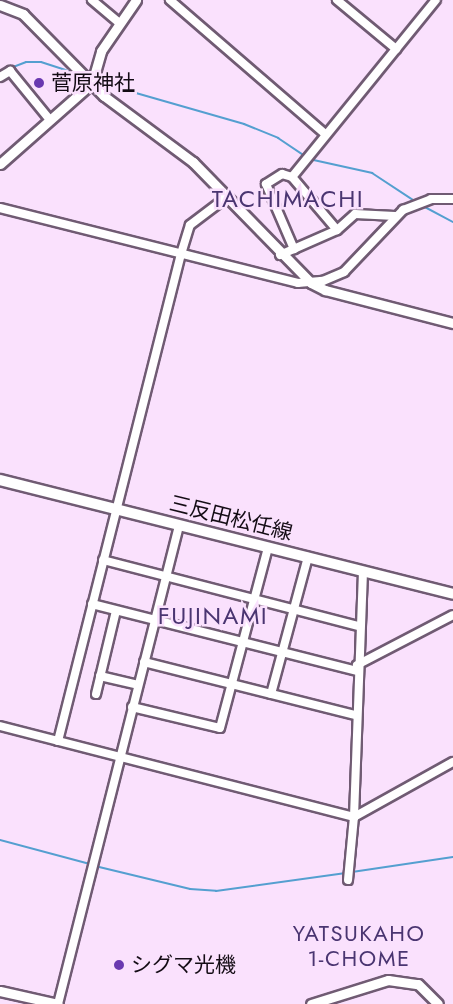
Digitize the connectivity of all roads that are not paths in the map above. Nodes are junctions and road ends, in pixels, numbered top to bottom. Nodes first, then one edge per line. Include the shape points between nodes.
1 (92, 0) edge
2 (136, 0) edge
3 (170, 0) edge
4 (337, 0) edge
5 (436, 0) edge
6 (0, 5) edge
7 (118, 22) junction
8 (396, 49) junction
9 (0, 77) edge
10 (92, 83) junction
11 (50, 120) junction
12 (325, 134) junction
13 (0, 164) edge
14 (292, 177) junction
15 (227, 197) junction
16 (453, 199) edge
17 (0, 208) edge
18 (395, 216) junction
19 (337, 230) junction
20 (294, 249) junction
21 (181, 254) junction
22 (280, 255) junction
23 (311, 283) junction
24 (453, 323) edge
25 (0, 480) edge
26 (117, 510) junction
27 (179, 525) junction
28 (268, 547) junction
29 (308, 557) junction
30 (103, 560) junction
31 (363, 573) junction
32 (165, 576) junction
33 (453, 594) edge
34 (254, 599) junction
35 (92, 604) junction
36 (293, 609) junction
37 (116, 611) junction
38 (453, 615) edge
39 (154, 621) junction
40 (359, 626) junction
41 (242, 644) junction
42 (282, 653) junction
43 (144, 662) junction
44 (357, 668) junction
45 (99, 676) junction
46 (232, 684) junction
47 (138, 686) junction
48 (96, 694) dead end
49 (271, 694) junction
50 (132, 707) junction
51 (355, 715) junction
52 (0, 726) edge
53 (58, 741) junction
54 (122, 758) junction
55 (453, 762) edge
56 (354, 817) junction
57 (348, 876) dead end
58 (0, 991) edge
59 (58, 1004) edge
60 (311, 1004) edge
61 (438, 1004) edge

1 - 7 street
2 - 7 street
3 - 12 street
4 - 8 street
5 - 8 street
6 - 10 street via 23,14
7 - 10 street via 101,51
8 - 12 street
9 - 11 street via 10,71
10 - 11 street
10 - 15 street via 193,162
11 - 13 street
12 - 14 street
14 - 19 street
14 - 20 street via 282,174 266,184
15 - 21 street via 190,225
15 - 22 street
16 - 18 street via 418,204
17 - 21 street
18 - 19 street via 355,214
18 - 23 street via 344,272
19 - 20 street
20 - 22 street
21 - 23 street
21 - 26 street
22 - 23 street
23 - 24 street
25 - 26 main road, 三反田松任線
26 - 27 main road, 三反田松任線
26 - 30 street
27 - 28 main road, 三反田松任線
27 - 32 street
28 - 29 main road, 三反田松任線
28 - 34 street
29 - 31 main road, 三反田松任線
29 - 36 street
30 - 32 street
30 - 35 street
31 - 33 main road, 三反田松任線
31 - 40 street
32 - 34 street
32 - 39 street
34 - 36 street
34 - 41 street
35 - 37 street
35 - 53 street
36 - 40 street
36 - 42 street
37 - 39 street
37 - 45 street
38 - 44 street
39 - 41 street
39 - 43 street
40 - 44 street
41 - 42 street
41 - 46 street
42 - 44 street
42 - 49 street
43 - 46 street
43 - 47 street
44 - 51 street
45 - 47 street
45 - 48 street
46 - 49 street
46 - 50 street via 220,728
47 - 50 street
49 - 51 street
50 - 54 street
51 - 56 street
52 - 53 street
53 - 54 street
54 - 56 street
54 - 59 street
55 - 56 street
56 - 57 street
58 - 59 street
60 - 61 street via 388,980 418,984

